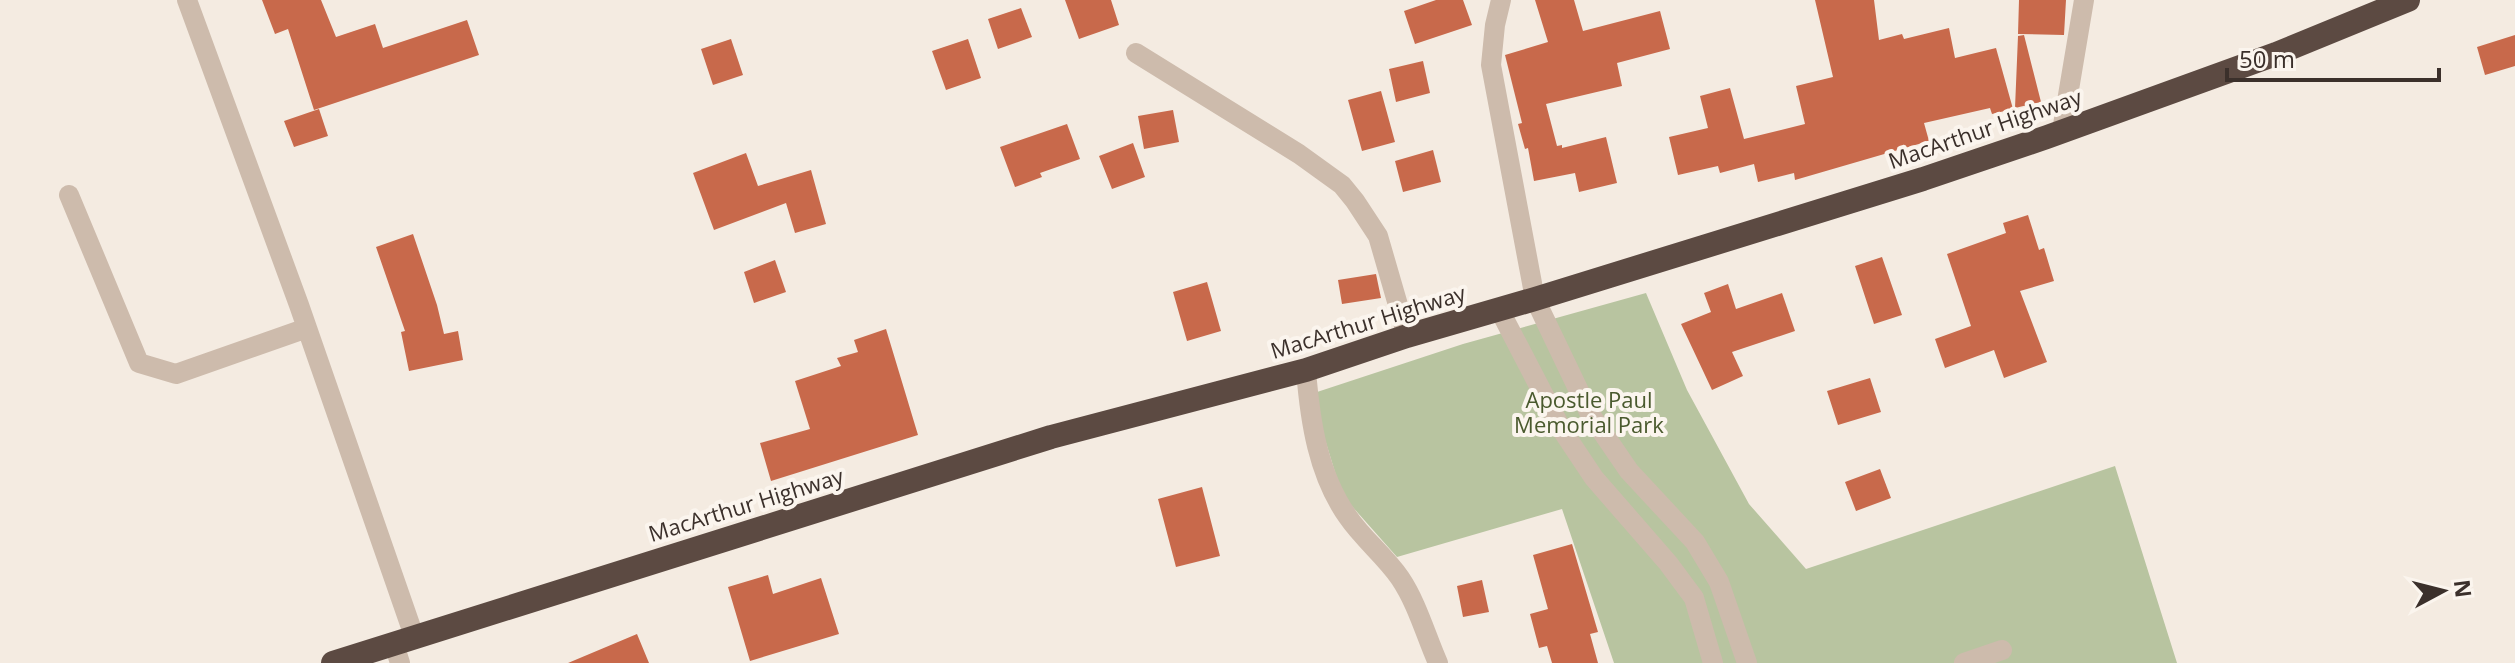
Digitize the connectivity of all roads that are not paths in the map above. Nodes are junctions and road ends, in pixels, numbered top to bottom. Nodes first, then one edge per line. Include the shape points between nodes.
1 (187, 0) edge
2 (1501, 0) edge
3 (2084, 0) edge
4 (2408, 0) edge
5 (1136, 53) dead end
6 (2062, 131) junction
7 (69, 195) dead end
8 (1535, 299) junction
9 (1499, 309) junction
10 (307, 328) junction
11 (1407, 336) junction
12 (1565, 363) junction
13 (1306, 370) junction
14 (1535, 378) junction
15 (1590, 414) junction
16 (1562, 430) junction
17 (1719, 582) junction
18 (1694, 598) junction
19 (403, 648) edge
20 (2002, 650) dead end
21 (333, 663) edge
22 (1438, 663) edge
23 (1713, 663) edge
24 (1747, 663) edge
25 (1964, 663) edge

1 - 10 street
2 - 8 street via 1491,65
3 - 6 street
4 - 6 highway, MacArthur Highway
5 - 11 street via 1342,185 1378,236
6 - 8 highway, MacArthur Highway
7 - 10 street via 139,363 176,374
8 - 9 highway, MacArthur Highway
8 - 12 street
9 - 11 highway, MacArthur Highway
9 - 14 street
10 - 19 street
11 - 13 highway, MacArthur Highway
12 - 14 street
12 - 15 street
13 - 19 highway, MacArthur Highway via 1051,437
13 - 22 street via 1309,411 1333,495 1401,580
14 - 16 street
15 - 16 street
15 - 17 street via 1629,471 1695,542
16 - 18 street via 1594,478
17 - 18 street
17 - 24 street
18 - 23 street
19 - 21 highway, MacArthur Highway
20 - 25 street

